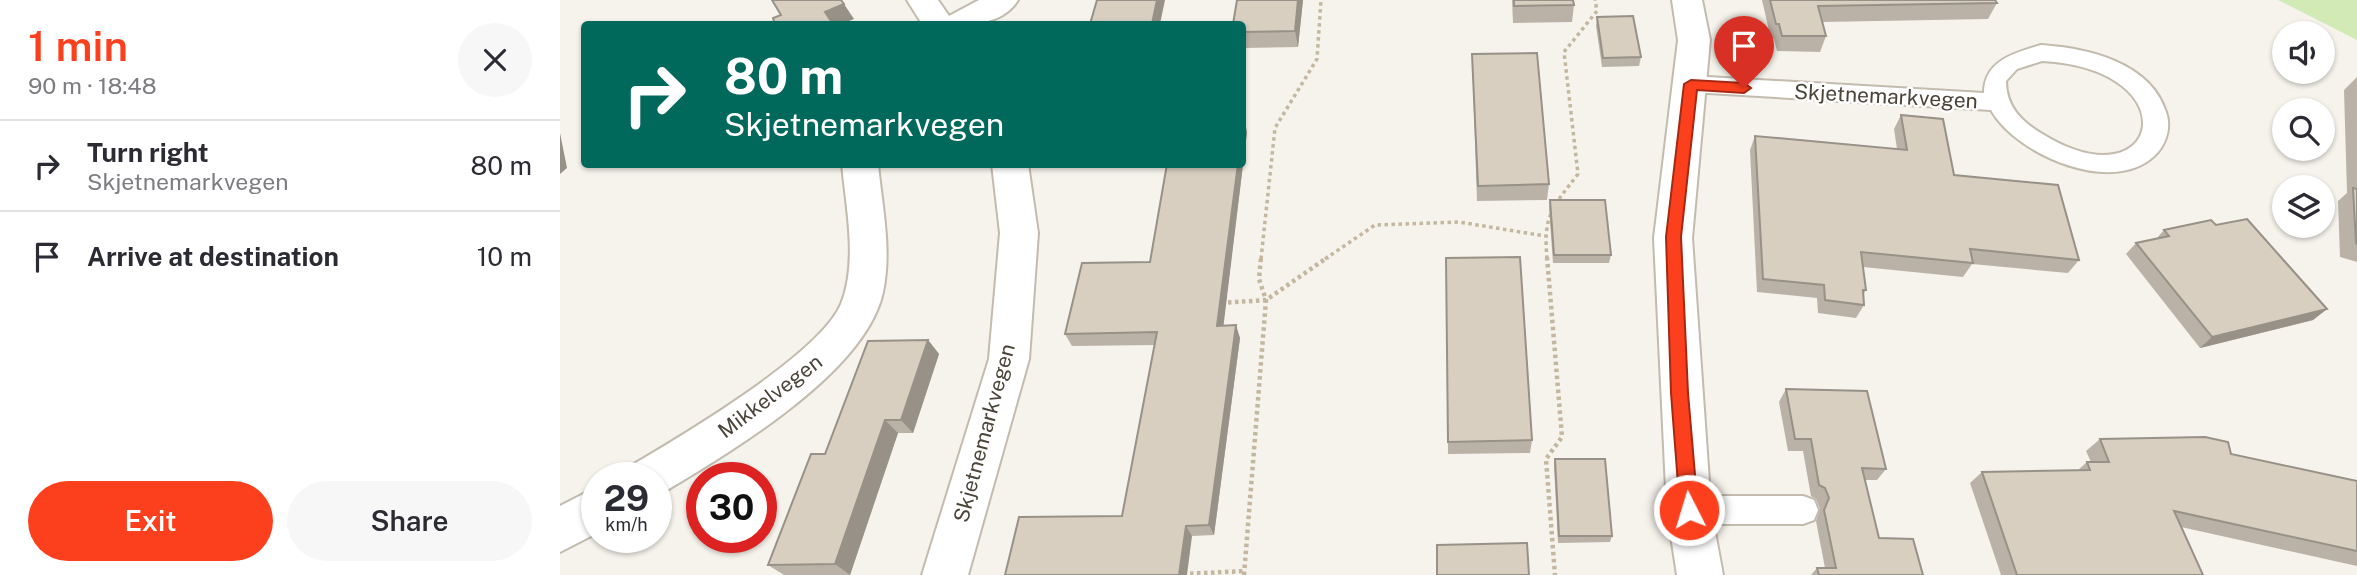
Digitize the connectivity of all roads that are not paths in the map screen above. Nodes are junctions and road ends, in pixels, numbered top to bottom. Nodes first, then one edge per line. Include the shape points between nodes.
1 (922, 0) edge
2 (1003, 0) edge
3 (1687, 0) edge
4 (936, 21) edge
5 (964, 21) edge
6 (1691, 84) junction
7 (1996, 102) junction
8 (860, 168) edge
9 (1011, 168) edge
10 (672, 464) edge
11 (1689, 510) junction
12 (1803, 510) dead end
13 (581, 518) edge
14 (560, 530) edge
15 (945, 575) edge
16 (1700, 575) edge

1 - 4 street
2 - 5 street
3 - 6 street via 1694,40
6 - 7 lane, Skjetnemarkvegen
6 - 11 street via 1674,237
7 - 7 lane, Skjetnemarkvegen via 2022,135 2069,158 2120,162 2139,156 2157,136 2153,106 2130,81 2110,68 2064,54 2041,53 2008,64 1999,74
8 - 10 street, Mikkelvegen via 869,263 858,310 828,352
9 - 15 street, Skjetnemarkvegen via 1019,233 1009,359
11 - 12 lane
11 - 16 street
13 - 14 street

